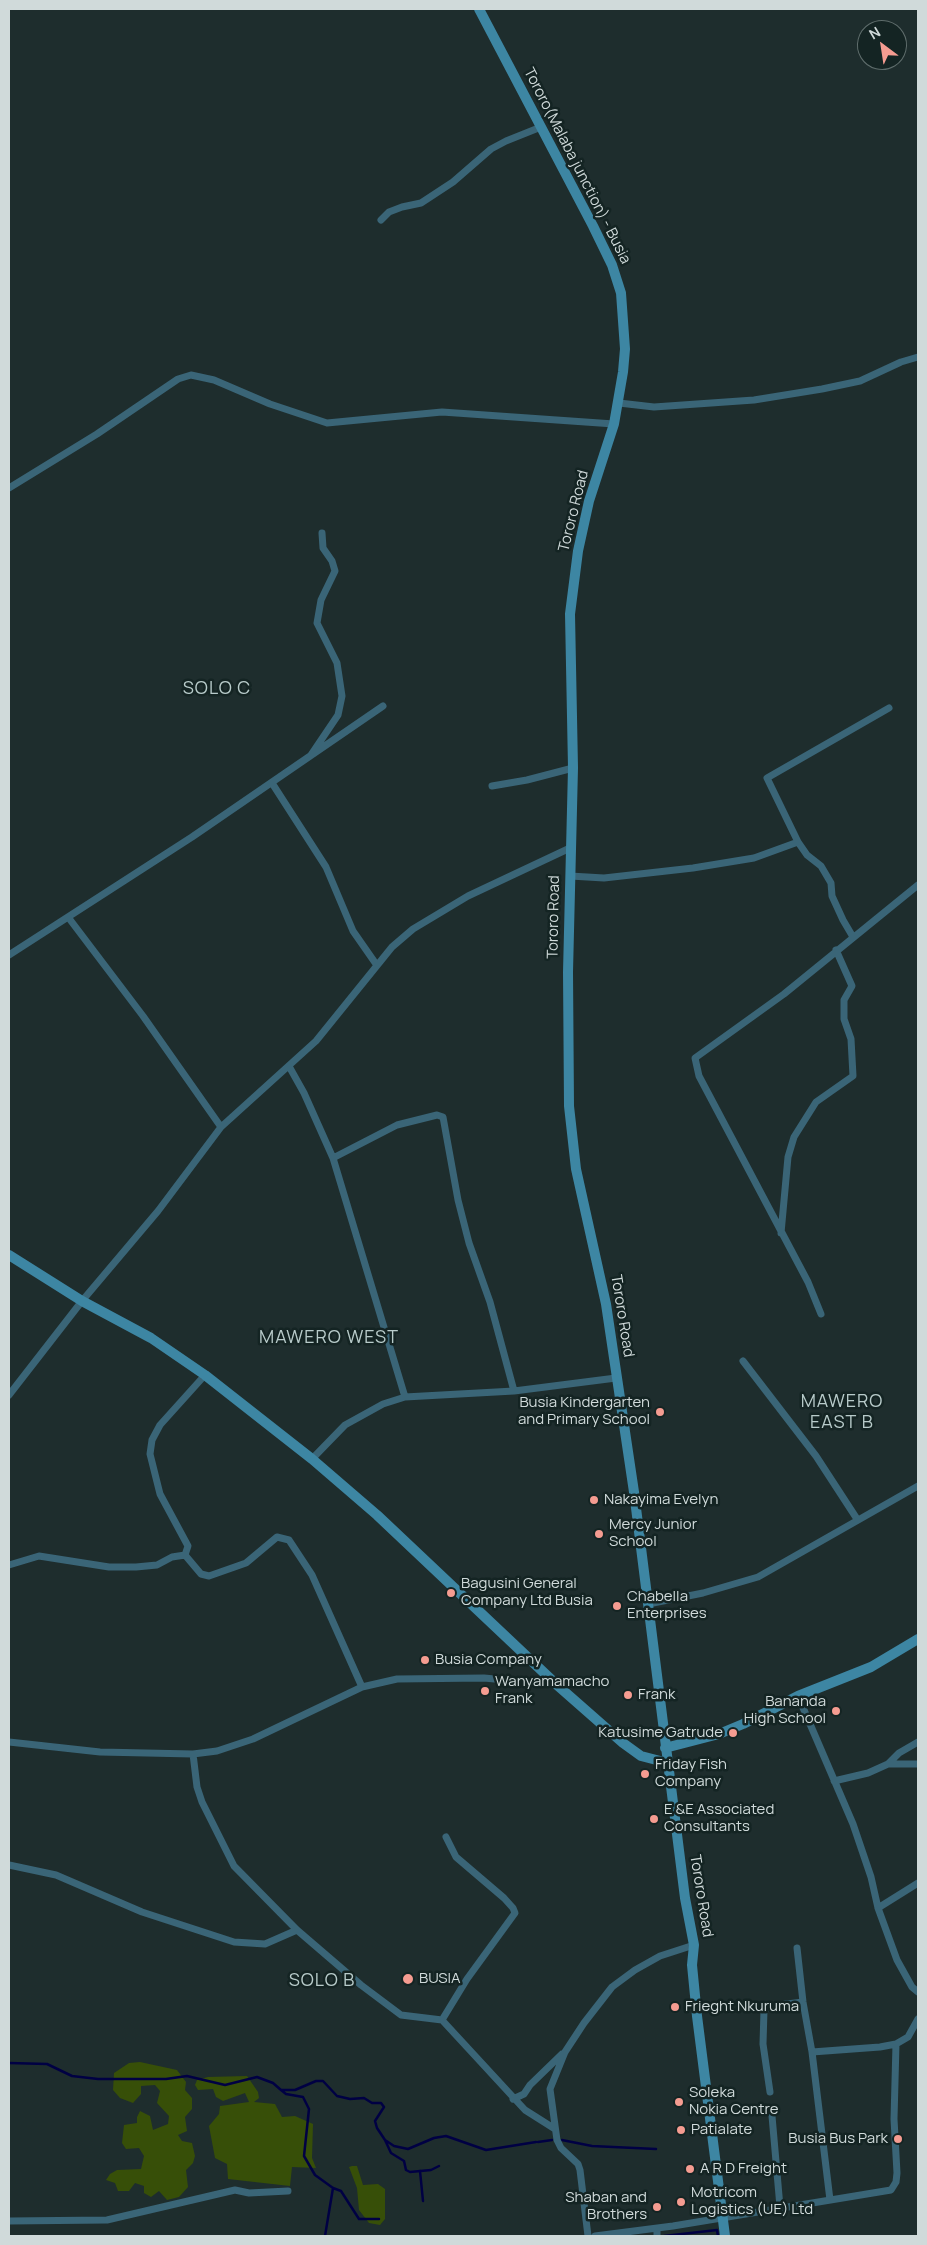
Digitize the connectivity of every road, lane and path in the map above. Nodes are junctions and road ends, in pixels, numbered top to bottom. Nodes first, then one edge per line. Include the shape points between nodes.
1 (479, 9) edge
2 (541, 127) junction
3 (381, 220) dead end
4 (918, 357) edge
5 (618, 403) junction
6 (614, 424) junction
7 (9, 488) edge
8 (322, 533) dead end
9 (383, 706) dead end
10 (889, 708) dead end
11 (308, 759) junction
12 (573, 768) junction
13 (272, 782) junction
14 (492, 786) dead end
15 (798, 842) junction
16 (570, 848) junction
17 (570, 876) junction
18 (918, 885) edge
19 (68, 917) junction
20 (853, 937) junction
21 (836, 950) junction
22 (9, 955) edge
23 (376, 964) junction
24 (290, 1068) junction
25 (221, 1127) junction
26 (333, 1158) junction
27 (781, 1234) junction
28 (9, 1255) edge
29 (82, 1300) junction
30 (821, 1314) dead end
31 (743, 1361) dead end
32 (206, 1375) junction
33 (616, 1378) junction
34 (514, 1391) junction
35 (9, 1394) edge
36 (405, 1397) junction
37 (312, 1459) junction
38 (918, 1486) edge
39 (857, 1519) junction
40 (185, 1554) junction
41 (9, 1565) edge
42 (648, 1604) junction
43 (918, 1639) edge
44 (557, 1685) junction
45 (362, 1686) junction
46 (798, 1696) junction
47 (9, 1742) edge
48 (918, 1742) edge
49 (665, 1748) junction
50 (193, 1754) junction
51 (668, 1763) junction
52 (888, 1764) junction
53 (918, 1764) edge
54 (834, 1781) junction
55 (446, 1837) dead end
56 (9, 1865) edge
57 (918, 1883) edge
58 (878, 1908) junction
59 (298, 1930) junction
60 (694, 1945) junction
61 (797, 1948) dead end
62 (918, 1992) edge
63 (803, 2002) junction
64 (918, 2019) edge
65 (442, 2020) junction
66 (896, 2044) junction
67 (565, 2052) junction
68 (812, 2052) junction
69 (770, 2092) dead end
70 (513, 2098) junction
71 (772, 2116) dead end
72 (554, 2129) junction
73 (288, 2191) dead end
74 (830, 2200) junction
75 (780, 2207) junction
76 (722, 2218) junction
77 (9, 2221) edge
78 (657, 2232) edge
79 (588, 2236) edge
80 (596, 2236) edge
81 (725, 2236) edge

1 - 2 main road, Tororo(Malaba junction) - Busia
2 - 3 street via 499,145 421,203 389,212
2 - 5 main road, Tororo(Malaba junction) - Busia via 612,265 621,293 625,349
4 - 5 street via 860,380 822,390 754,400 654,407
5 - 6 main road, Tororo Road
6 - 7 street via 442,412 327,423 270,404 214,380 191,375 178,379
6 - 12 main road, Tororo Road via 589,501 572,585
8 - 11 street via 324,548 335,571 321,600 317,623 337,663 342,696 338,715
9 - 11 street
10 - 15 street via 767,778
11 - 13 street
12 - 14 street
12 - 16 main road, Tororo Road
13 - 19 street
13 - 23 street via 326,867 353,931
15 - 17 street via 754,858 693,868 604,878
15 - 20 street via 807,856 821,866 831,883 832,896
16 - 17 main road, Tororo Road
16 - 23 street via 450,907 406,934
17 - 33 main road, Tororo Road via 568,1057 572,1132 582,1198 606,1304
18 - 20 street
19 - 22 street
19 - 25 street
20 - 21 street
21 - 27 street via 852,986 844,1000 844,1019 851,1039 853,1076 816,1102 794,1137 788,1157
21 - 27 street via 784,994 695,1058 699,1076
23 - 24 street via 333,1022
24 - 25 street
24 - 26 street
25 - 29 street via 158,1211
26 - 34 street via 397,1125 437,1115 443,1117 469,1243 490,1302
26 - 36 street
27 - 30 street via 808,1282
28 - 29 main road
29 - 32 main road via 151,1338
29 - 35 street
31 - 39 street via 816,1456
32 - 37 main road
32 - 40 street via 160,1425 152,1440 150,1454 171,1518 188,1546
33 - 34 street
33 - 42 main road, Tororo Road
34 - 36 street
36 - 37 street via 382,1404 345,1425
37 - 44 main road via 377,1514
38 - 39 street
39 - 42 street via 758,1577
40 - 41 street via 157,1565 136,1567 109,1567 39,1556
40 - 45 street via 201,1574 209,1576 246,1563 277,1538 289,1540 312,1575
42 - 49 main road, Tororo Road
43 - 46 main road via 871,1668
44 - 45 street via 484,1678 397,1679
44 - 51 main road via 634,1752
45 - 50 street via 253,1739 217,1751
46 - 49 main road via 719,1734
46 - 54 street
47 - 50 street via 80,1751
48 - 52 street
49 - 51 main road, Tororo Road
50 - 59 street via 202,1802 228,1857
51 - 60 main road, Tororo Road
52 - 53 street
52 - 54 street via 868,1773
54 - 58 street via 871,1877
55 - 65 street via 456,1857 504,1898 515,1913
56 - 59 street via 56,1875 142,1912 234,1942 264,1944
57 - 58 street
58 - 62 street via 897,1960
59 - 65 street via 401,2015
60 - 67 street via 660,1956 612,1987
60 - 76 main road, Tororo Road via 692,1965 697,2016
61 - 63 street
63 - 68 street
63 - 69 street via 771,2006 764,2010 763,2044
64 - 66 street via 908,2037
65 - 70 street
66 - 68 street
66 - 74 street via 894,2119 897,2173 894,2186 884,2192
67 - 70 street via 524,2094
67 - 72 street via 550,2089
68 - 74 street
70 - 72 street
71 - 75 street
72 - 79 street via 561,2148 580,2170
73 - 77 street via 249,2193 235,2190 107,2220
74 - 75 street
75 - 76 street
76 - 78 street
76 - 81 main road, Tororo Road
78 - 80 street

